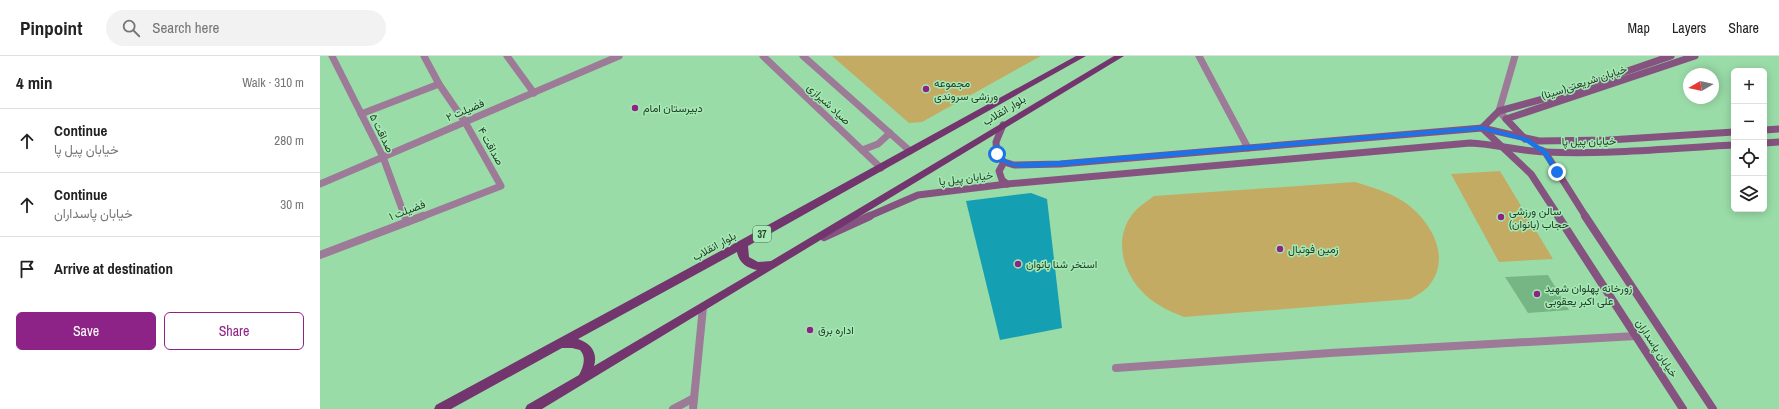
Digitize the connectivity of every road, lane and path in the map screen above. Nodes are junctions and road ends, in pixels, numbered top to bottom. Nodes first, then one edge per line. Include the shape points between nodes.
1 (332, 56) edge
2 (424, 56) edge
3 (507, 56) edge
4 (618, 56) edge
5 (763, 56) edge
6 (802, 56) edge
7 (1082, 56) edge
8 (1120, 56) edge
9 (1199, 56) edge
10 (1516, 56) edge
11 (1671, 56) edge
12 (1695, 56) edge
13 (439, 84) junction
14 (534, 92) junction
15 (1499, 111) junction
16 (361, 114) junction
17 (1506, 119) junction
18 (465, 122) junction
19 (1002, 125) junction
20 (1482, 128) junction
21 (1779, 129) edge
22 (1767, 130) edge
23 (1731, 132) edge
24 (890, 133) junction
25 (1526, 140) junction
26 (1779, 142) edge
27 (1767, 143) edge
28 (1731, 145) edge
29 (1500, 146) junction
30 (1248, 148) junction
31 (862, 150) junction
32 (910, 151) junction
33 (1545, 152) junction
34 (383, 157) junction
35 (1004, 162) junction
36 (881, 168) junction
37 (320, 184) edge
38 (1007, 184) junction
39 (501, 186) joint
40 (407, 222) junction
41 (744, 244) junction
42 (809, 244) junction
43 (320, 255) edge
44 (773, 265) junction
45 (703, 306) junction
46 (1636, 336) junction
47 (558, 345) junction
48 (1116, 368) dead end
49 (584, 377) junction
50 (694, 398) junction
51 (548, 404) edge
52 (440, 409) edge
53 (531, 409) edge
54 (673, 409) edge
55 (693, 409) edge
56 (1683, 409) edge
57 (1713, 409) edge

1 - 16 street, صداقت ۵
2 - 13 street, صداقت ۴
3 - 14 street
4 - 14 street, فضیلت ۲
5 - 31 street, صیاد شیرازی
6 - 24 street, صیاد شیرازی
7 - 32 main road, بلوار انقلاب / 37
8 - 19 main road, بلوار انقلاب
9 - 30 street
10 - 15 street
11 - 15 main road, خیابان شریعتی(سینا) via 1558,95
12 - 17 main road, خیابان شریعتی(سینا)
13 - 16 street
13 - 18 street, صداقت ۴
14 - 18 street, فضیلت ۲
15 - 17 street
15 - 20 main road, خیابان شریعتی(سینا)
16 - 34 street, صداقت ۵
17 - 25 main road
18 - 34 street, فضیلت ۲
18 - 39 street, صداقت ۴
19 - 35 main road, خیابان پیل پا via 996,142 997,154
19 - 42 main road, بلوار انقلاب
20 - 25 main road, خیابان پیل پا
20 - 29 main road, خیابان پاسداران
20 - 30 main road, خیابان پیل پا
21 - 22 main road
23 - 25 main road, خیابان پیل پا via 1609,140
24 - 31 street via 884,142
24 - 32 street, صیاد شیرازی
25 - 33 main road, خیابان پاسداران
26 - 27 main road
28 - 33 main road, خیابان پیل پا
29 - 33 main road, خیابان پیل پا
29 - 38 main road, خیابان پیل پا via 1470,143
29 - 46 main road, خیابان پاسداران via 1531,174
30 - 35 main road, خیابان پیل پا via 1060,164 1014,165
31 - 36 street, صیاد شیرازی
32 - 36 main road, بلوار انقلاب / 37
33 - 57 main road, خیابان پاسداران
34 - 37 street, فضیلت ۲
34 - 40 street, صداقت ۵
35 - 38 main road via 999,171 1002,180
36 - 41 main road, بلوار انقلاب / 37
38 - 42 main road, خیابان پیل پا via 918,196 892,205
39 - 40 street, فضیلت ۱
40 - 43 street, فضیلت ۱
41 - 44 main road via 743,257 748,262 763,267
41 - 47 main road, بلوار انقلاب / 37
42 - 44 main road, بلوار انقلاب
44 - 45 main road, بلوار انقلاب
45 - 49 main road, بلوار انقلاب
45 - 50 street
46 - 48 street
46 - 56 main road, خیابان پاسداران
47 - 49 main road via 577,344 590,352 591,360
47 - 52 main road, بلوار انقلاب / 37
49 - 51 main road, بلوار انقلاب
50 - 54 street
50 - 55 street
51 - 53 main road, بلوار انقلاب

